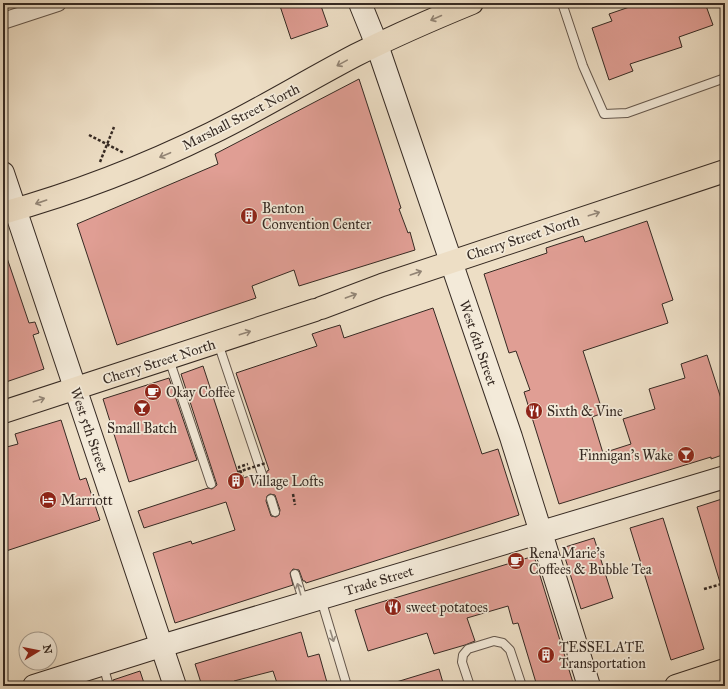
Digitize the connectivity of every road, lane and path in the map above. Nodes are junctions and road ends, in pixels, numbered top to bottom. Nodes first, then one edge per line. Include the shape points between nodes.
1 (58, 3) edge
2 (360, 3) edge
3 (472, 3) edge
4 (562, 3) edge
5 (3, 21) edge
6 (377, 45) junction
7 (725, 78) edge
8 (114, 127) dead end
9 (89, 135) dead end
10 (107, 144) junction
11 (127, 154) dead end
12 (99, 165) dead end
13 (725, 171) edge
14 (3, 173) edge
15 (9, 211) edge
16 (450, 262) junction
17 (218, 342) junction
18 (169, 358) junction
19 (75, 389) junction
20 (3, 412) edge
21 (266, 463) dead end
22 (241, 466) dead end
23 (239, 472) junction
24 (262, 474) dead end
25 (725, 477) edge
26 (243, 478) dead end
27 (271, 478) dead end
28 (257, 483) dead end
29 (211, 484) dead end
30 (293, 494) dead end
31 (295, 505) dead end
32 (542, 532) junction
33 (295, 574) dead end
34 (725, 583) edge
35 (704, 589) dead end
36 (312, 601) junction
37 (162, 646) junction
38 (102, 664) junction
39 (725, 670) edge
40 (57, 683) edge
41 (34, 686) edge
42 (110, 686) edge
43 (176, 686) edge
44 (347, 686) edge
45 (470, 686) edge
46 (522, 686) edge
47 (589, 686) edge
48 (676, 686) edge

1 - 5 street
2 - 6 street, West 6th Street
3 -> 6 main road, Marshall Street North
4 - 7 lane via 583,66 604,114 627,113
6 -> 15 main road, Marshall Street North via 248,115 174,151 100,181
6 - 16 street, West 6th Street
8 - 10 path
9 - 10 path
10 - 11 path
10 - 12 path
16 -> 13 main road, Cherry Street North
14 - 15 street, West 5th Street
15 - 19 street, West 5th Street
17 -> 16 main road, Cherry Street North
16 - 32 street, West 6th Street
17 - 18 main road, Cherry Street North
17 - 24 lane
18 - 19 main road, Cherry Street North
18 - 29 lane
20 -> 19 main road, Cherry Street North
19 - 37 street, West 5th Street
21 - 23 path, bridge
22 - 23 path, bridge
23 - 26 path
25 - 32 street, Trade Street
27 - 28 path, bridge
30 - 31 path
32 - 36 street, Trade Street
32 - 47 street, West 6th Street
36 -> 33 lane
34 - 35 path
36 - 37 street, Trade Street
36 -> 44 lane
37 - 38 street, Trade Street
37 - 43 street, West 5th Street
38 - 40 street, Trade Street
38 - 42 lane
39 - 48 main road
40 - 41 street, Trade Street
45 - 46 lane via 462,662 463,655 468,649 494,641 510,650

